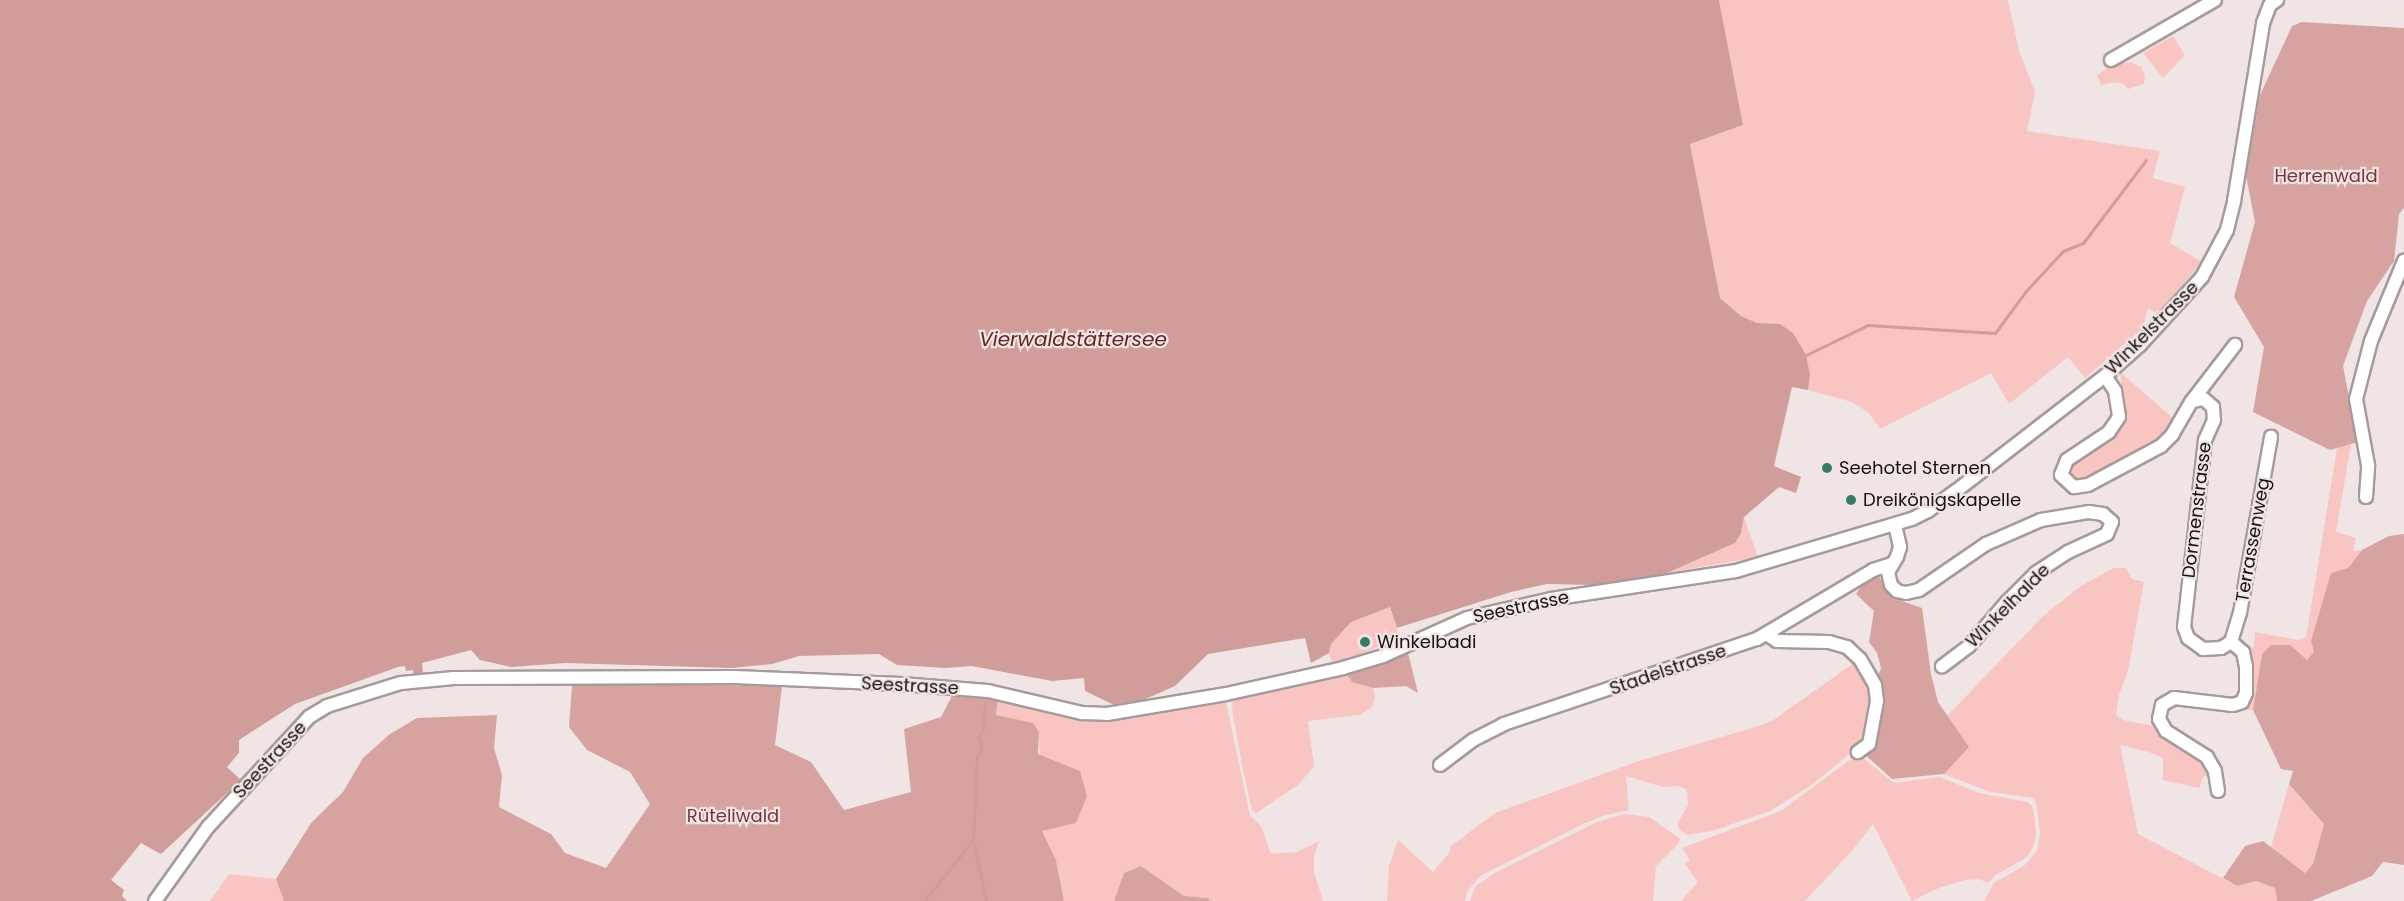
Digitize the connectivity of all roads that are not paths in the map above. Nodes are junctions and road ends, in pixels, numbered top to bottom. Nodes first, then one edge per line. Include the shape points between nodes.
1 (2215, 0) edge
2 (2268, 2) edge
3 (2111, 60) dead end
4 (2404, 261) edge
5 (2235, 345) dead end
6 (2106, 376) junction
7 (2193, 401) junction
8 (2271, 437) dead end
9 (2366, 497) dead end
10 (1895, 525) junction
11 (1891, 564) junction
12 (1766, 634) junction
13 (2231, 642) junction
14 (1942, 666) dead end
15 (1858, 752) dead end
16 (1440, 765) dead end
17 (2218, 791) dead end
18 (155, 901) edge

1 - 3 street
2 - 6 street, Winkelstrasse via 2234,201 2221,244 2189,294
4 - 9 street via 2371,341 2356,399 2368,465
5 - 7 street
6 - 7 street, Dormenstrasse via 2115,391 2119,417 2109,432 2067,460 2061,476 2074,487 2088,485 2161,446
6 - 10 street, Winkelstrasse via 1928,512
7 - 13 street, Dormenstrasse via 2210,402 2215,413 2205,440 2184,627 2188,638 2203,649 2217,649
8 - 13 street, Terrassenweg via 2240,613
10 - 11 street, Winkelhalde via 1900,547
10 - 18 street, Seestrasse via 1736,571 1551,599 1498,611 1445,626 1383,656 1342,668 1227,694 1107,714 1082,713 988,691 901,684 735,677 454,678 401,683 327,706 309,717 208,827
11 - 12 street, Stadelstrasse via 1873,570
11 - 14 street, Winkelhalde via 1891,585 1906,593 1919,590 1986,544 2041,520 2089,512 2103,514 2112,522 2107,534 2036,573 1969,646
12 - 15 street via 1777,641 1829,642 1847,647 1860,659 1875,685 1877,701 1869,744
12 - 16 street, Stadelstrasse via 1504,724 1473,740
13 - 17 street via 2243,652 2246,667 2242,702 2233,705 2174,698 2162,705 2159,719 2166,731 2207,757 2215,771

